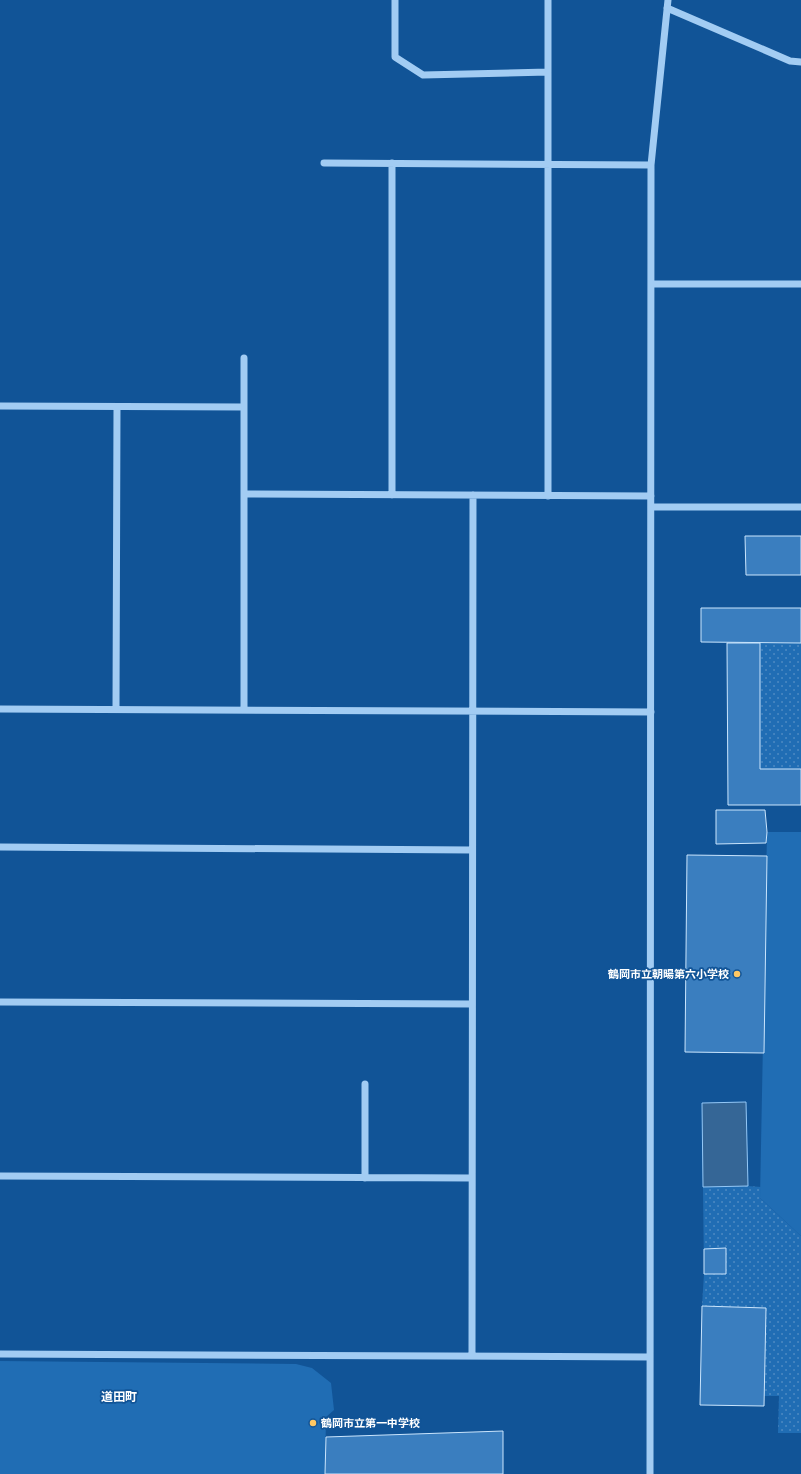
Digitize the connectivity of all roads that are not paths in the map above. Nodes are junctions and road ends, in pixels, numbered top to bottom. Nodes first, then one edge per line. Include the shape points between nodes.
1 (395, 0) edge
2 (548, 0) edge
3 (668, 4) edge
4 (801, 62) edge
5 (548, 72) junction
6 (324, 163) dead end
7 (392, 163) junction
8 (548, 164) junction
9 (651, 164) junction
10 (651, 284) junction
11 (801, 284) edge
12 (244, 358) dead end
13 (0, 406) edge
14 (117, 407) junction
15 (244, 407) junction
16 (244, 494) junction
17 (392, 495) junction
18 (473, 496) junction
19 (548, 496) junction
20 (651, 496) junction
21 (651, 507) junction
22 (801, 507) edge
23 (0, 709) edge
24 (116, 710) junction
25 (244, 710) junction
26 (473, 711) junction
27 (651, 712) junction
28 (0, 848) edge
29 (472, 850) junction
30 (0, 1002) edge
31 (472, 1004) junction
32 (365, 1084) dead end
33 (0, 1176) edge
34 (365, 1178) junction
35 (472, 1178) junction
36 (0, 1354) edge
37 (472, 1356) junction
38 (650, 1357) junction
39 (650, 1474) edge

1 - 5 street via 395,57 423,75
2 - 5 street
3 - 4 street via 790,61
3 - 9 street
5 - 8 street
6 - 7 street
7 - 8 street
7 - 17 street
8 - 9 street
8 - 19 street
9 - 10 street
10 - 11 street
10 - 20 street
12 - 15 street
13 - 14 street
14 - 15 street
14 - 24 street
15 - 16 street
16 - 17 street
16 - 25 street
17 - 18 street
18 - 19 street
18 - 26 street
19 - 20 street
20 - 21 street
21 - 22 street
21 - 27 street
23 - 24 street
24 - 25 street
25 - 26 street
26 - 27 street
26 - 29 street
27 - 38 street
28 - 29 street
29 - 31 street
30 - 31 street
31 - 35 street
32 - 34 street
33 - 34 street
34 - 35 street
35 - 37 street
36 - 37 street
37 - 38 street
38 - 39 street

